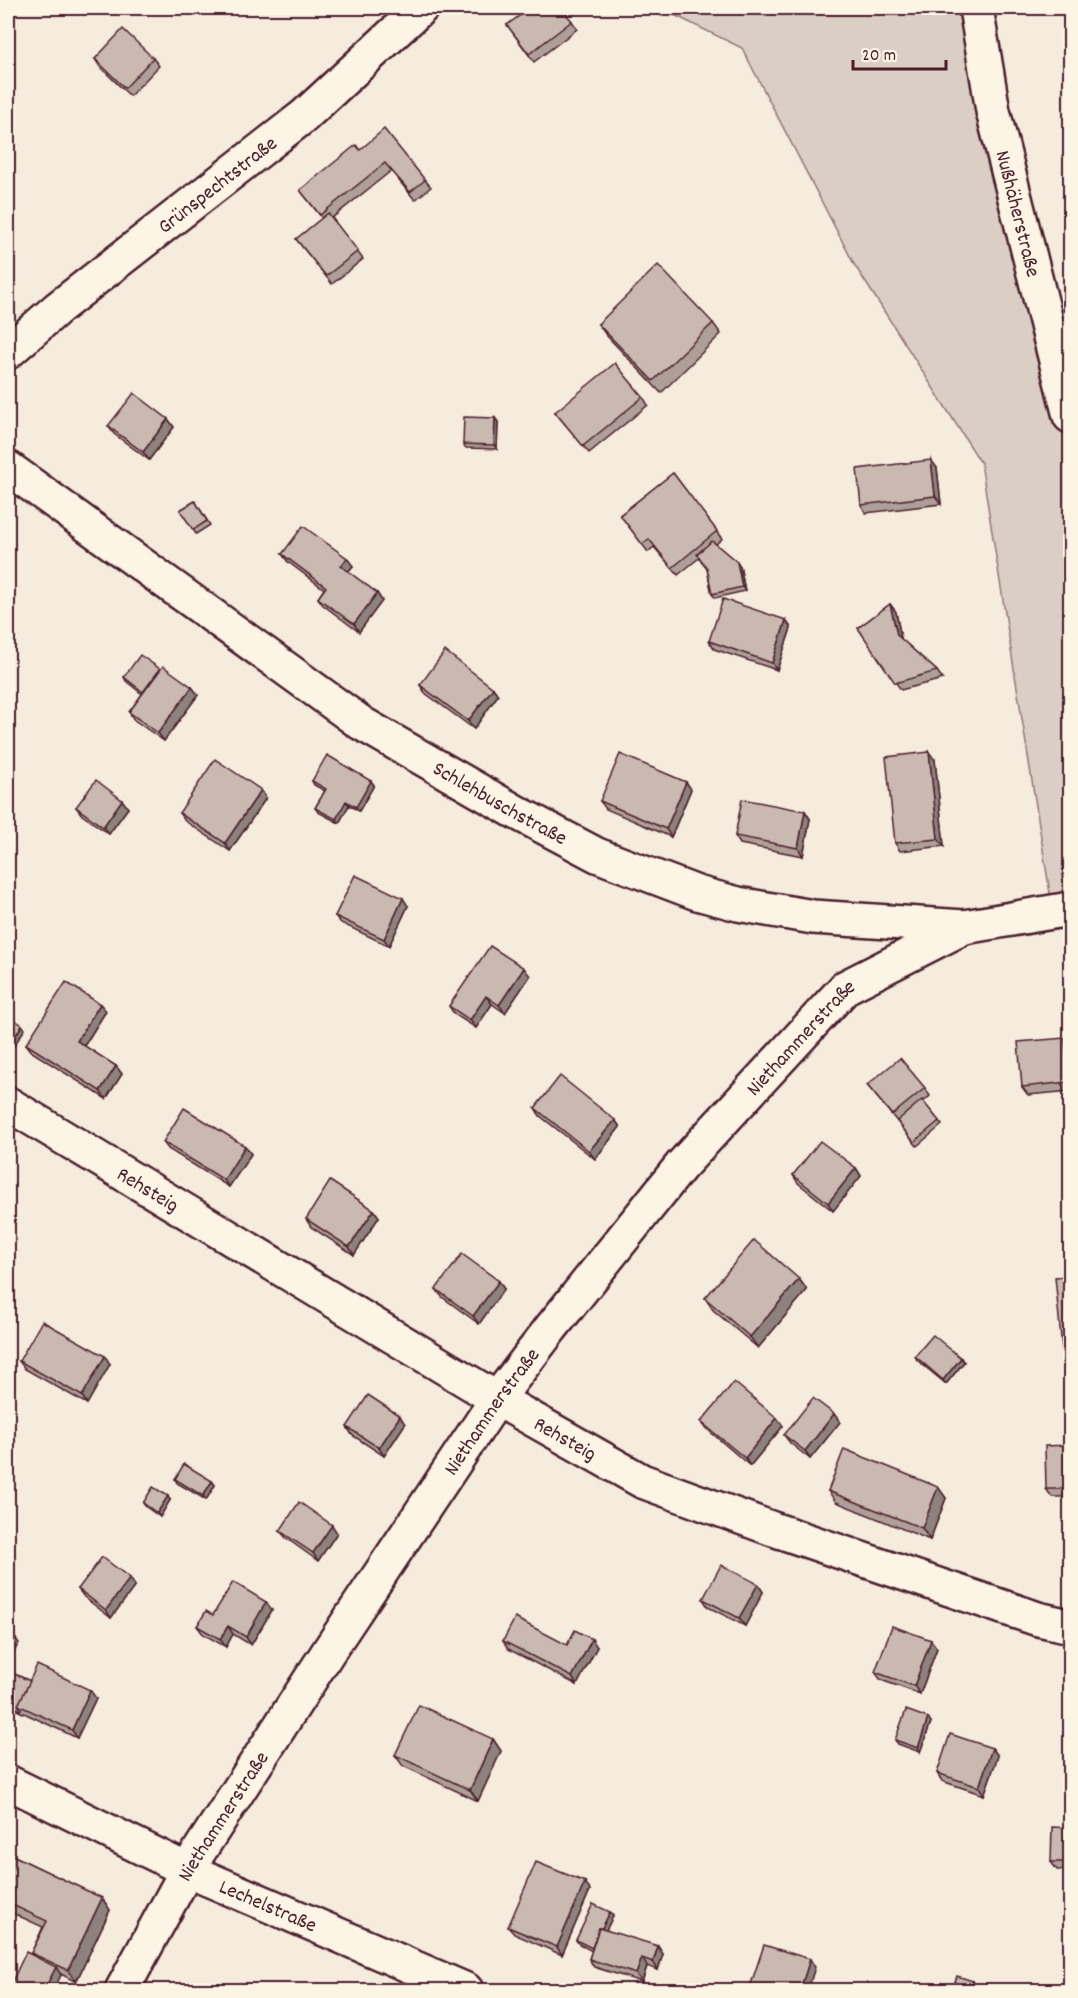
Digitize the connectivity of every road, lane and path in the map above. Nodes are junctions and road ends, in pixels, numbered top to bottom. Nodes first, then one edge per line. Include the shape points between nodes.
1 (420, 8) edge
2 (976, 8) edge
3 (8, 352) edge
4 (1071, 416) edge
5 (8, 468) edge
6 (1071, 909) edge
7 (964, 927) junction
8 (8, 1104) edge
9 (497, 1399) junction
10 (1071, 1626) edge
11 (8, 1782) edge
12 (187, 1870) junction
13 (122, 1990) edge
14 (466, 1990) edge

1 - 3 street, Grünspechtstraße via 303,116
2 - 4 street, Nußhäherstraße via 993,111
5 - 7 street, Schlehbuschstraße via 361,723 597,855 697,893 738,904 813,917
6 - 7 street, Schlehbuschstraße
7 - 9 street, Niethammerstraße via 846,987 681,1166
8 - 9 street, Rehsteig
9 - 10 street, Rehsteig via 642,1481 773,1529
9 - 12 street, Niethammerstraße
11 - 12 street, Lechelstraße
12 - 13 street, Niethammerstraße
12 - 14 street, Lechelstraße

